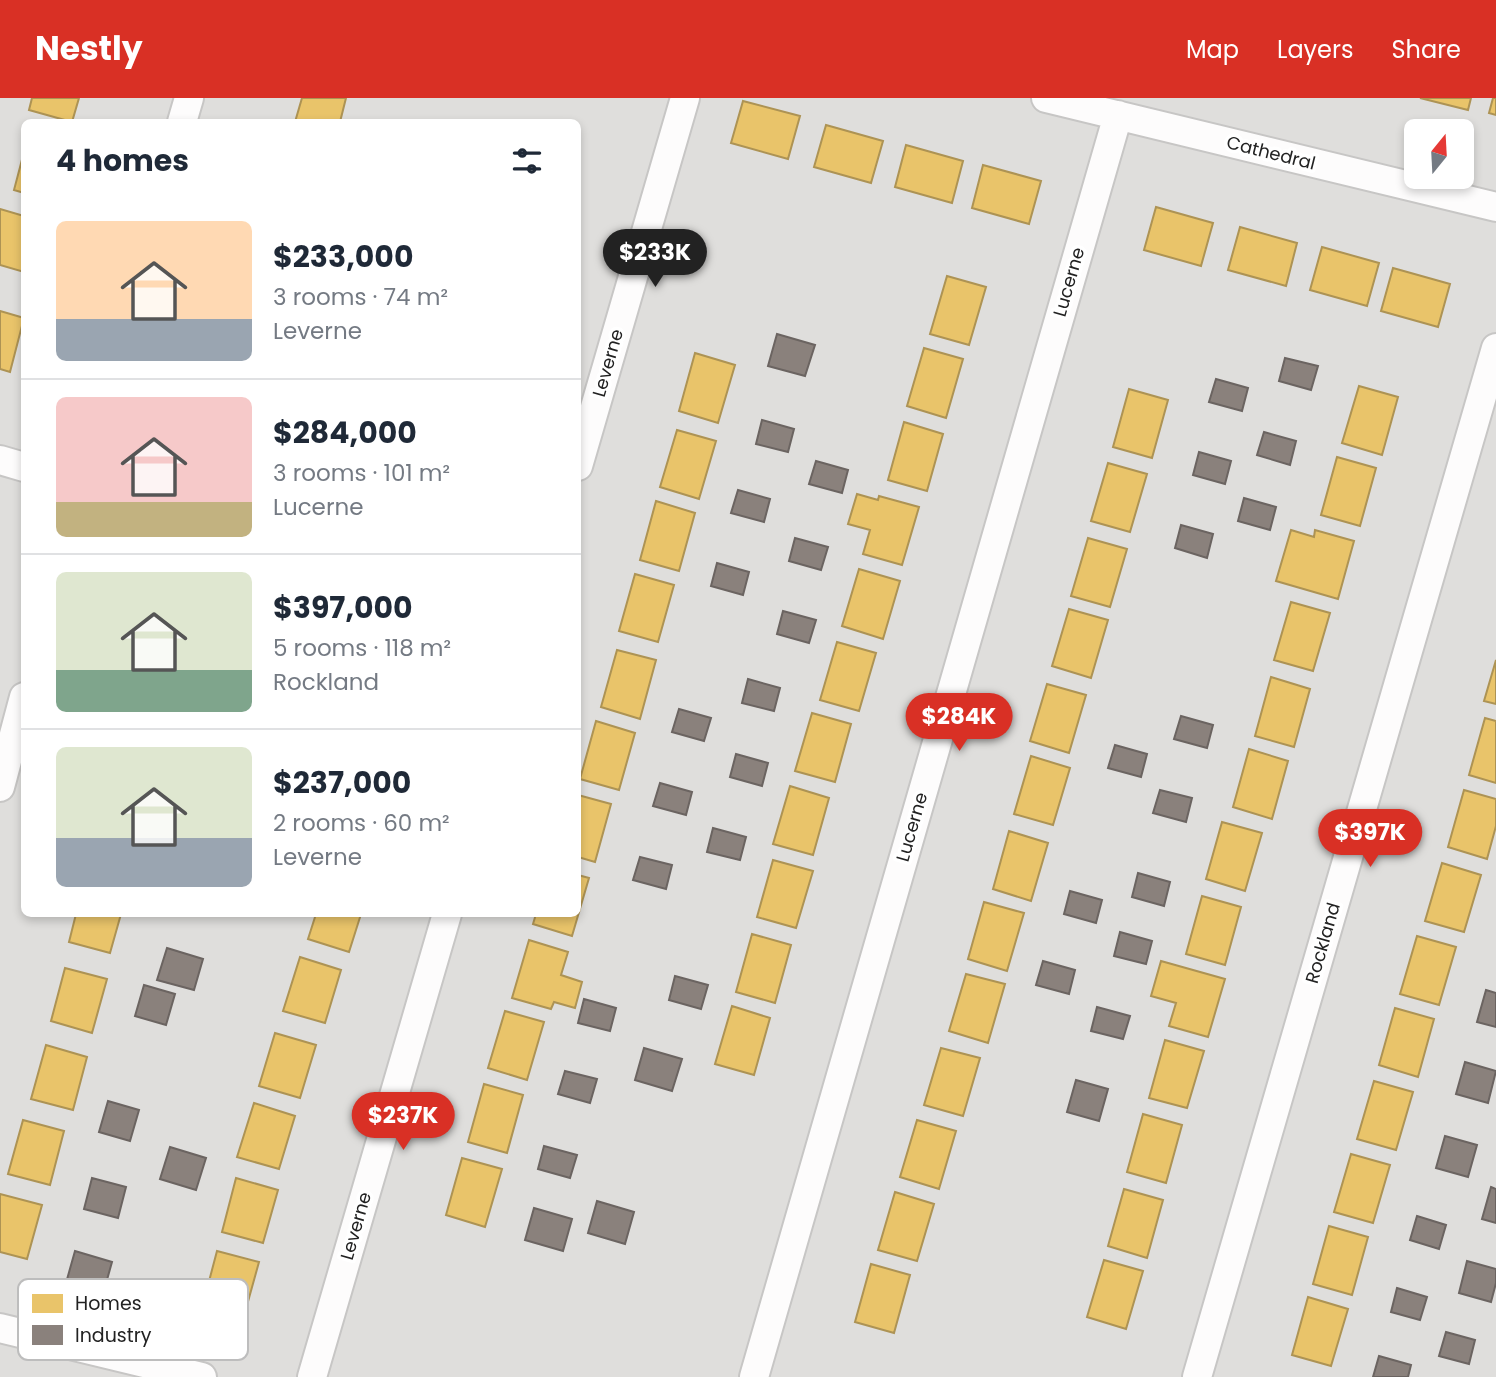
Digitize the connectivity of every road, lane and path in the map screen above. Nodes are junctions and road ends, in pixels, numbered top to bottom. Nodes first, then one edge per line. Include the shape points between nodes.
1 (189, 98) edge
2 (685, 98) edge
3 (1046, 98) edge
4 (1118, 115) junction
5 (183, 119) edge
6 (1496, 207) edge
7 (1496, 348) edge
8 (581, 456) edge
9 (0, 460) edge
10 (21, 466) edge
11 (21, 708) edge
12 (0, 787) edge
13 (446, 917) edge
14 (0, 1328) edge
15 (18, 1332) edge
16 (132, 1360) edge
17 (202, 1377) edge
18 (312, 1377) edge
19 (754, 1377) edge
20 (1197, 1377) edge

1 - 5 street
2 - 8 street, Leverne
3 - 4 street, Cathedral
4 - 6 street, Cathedral
4 - 19 street, Lucerne
7 - 20 street, Rockland
9 - 10 street
11 - 12 street
13 - 18 street, Leverne
14 - 15 street
16 - 17 street

